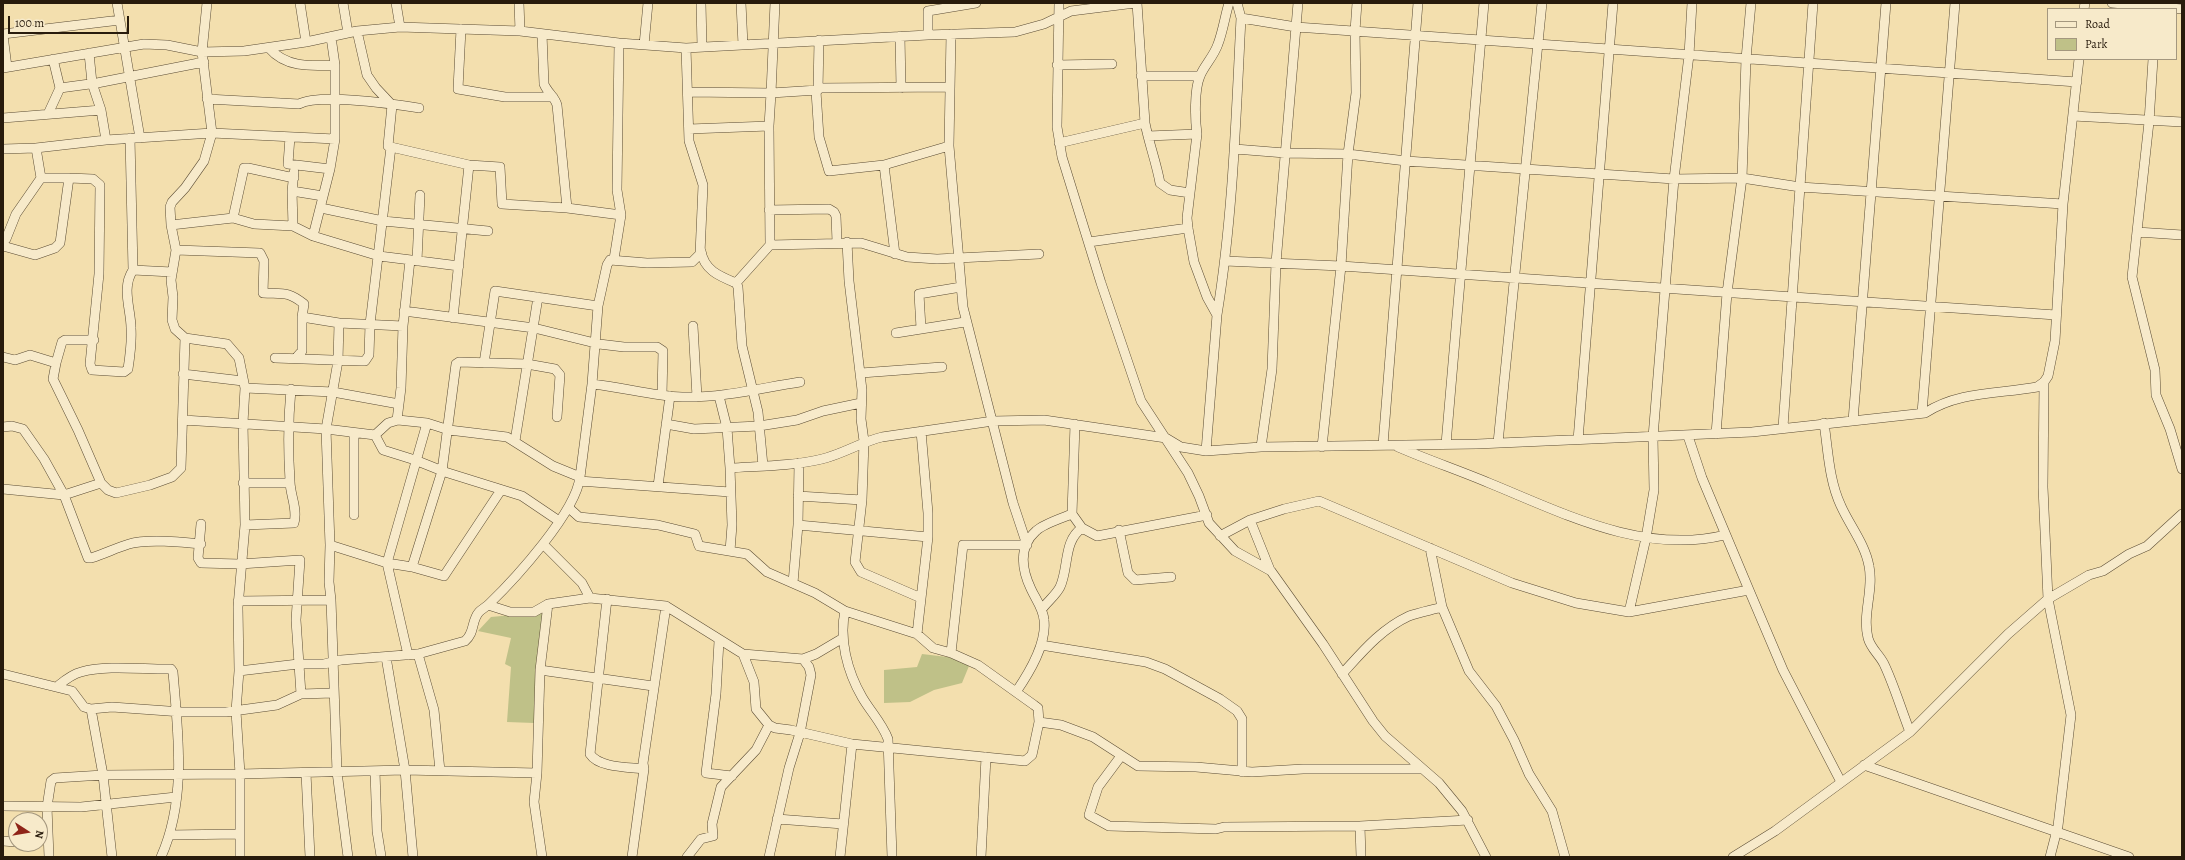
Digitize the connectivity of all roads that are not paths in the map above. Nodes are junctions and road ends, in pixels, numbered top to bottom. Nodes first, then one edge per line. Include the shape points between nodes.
1 (117, 3) edge
2 (207, 3) edge
3 (300, 3) edge
4 (343, 3) edge
5 (396, 3) edge
6 (519, 3) edge
7 (648, 3) edge
8 (701, 3) edge
9 (741, 3) edge
10 (775, 3) edge
11 (976, 3) edge
12 (1060, 3) edge
13 (1136, 3) edge
14 (1229, 3) edge
15 (1237, 3) edge
16 (1298, 3) edge
17 (1357, 3) edge
18 (1418, 3) edge
19 (1484, 3) edge
20 (1542, 3) edge
21 (1613, 3) edge
22 (1692, 3) edge
23 (1752, 3) edge
24 (1813, 3) edge
25 (1886, 3) edge
26 (1955, 3) edge
27 (2112, 3) edge
28 (2156, 6) edge
29 (928, 7) edge
30 (2173, 8) edge
31 (1059, 16) junction
32 (1241, 18) junction
33 (120, 20) junction
34 (400, 27) junction
35 (1296, 27) junction
36 (461, 29) junction
37 (520, 31) junction
38 (1355, 31) junction
39 (353, 32) junction
40 (542, 34) junction
41 (951, 34) junction
42 (3, 35) edge
43 (928, 35) junction
44 (1416, 35) junction
45 (900, 36) junction
46 (331, 37) junction
47 (819, 40) junction
48 (1480, 40) junction
49 (306, 42) junction
50 (619, 43) junction
51 (772, 43) junction
52 (1538, 44) junction
53 (644, 45) junction
54 (743, 45) junction
55 (702, 47) junction
56 (125, 48) junction
57 (269, 48) junction
58 (686, 48) junction
59 (1610, 49) junction
60 (202, 52) junction
61 (89, 53) junction
62 (1689, 55) junction
63 (1746, 58) junction
64 (53, 59) junction
65 (2079, 60) edge
66 (2153, 60) edge
67 (204, 62) junction
68 (1808, 63) junction
69 (1112, 64) dead end
70 (335, 65) junction
71 (1057, 65) junction
72 (5, 67) edge
73 (1881, 68) junction
74 (1949, 73) junction
75 (1141, 76) junction
76 (1200, 76) junction
77 (131, 77) junction
78 (2076, 82) junction
79 (92, 83) junction
80 (950, 87) junction
81 (60, 88) junction
82 (901, 88) junction
83 (817, 89) junction
84 (688, 92) junction
85 (771, 93) junction
86 (553, 97) junction
87 (207, 100) junction
88 (334, 100) junction
89 (392, 104) junction
90 (418, 108) dead end
91 (101, 110) junction
92 (48, 114) junction
93 (2073, 116) junction
94 (3, 118) edge
95 (2150, 122) junction
96 (2182, 122) edge
97 (1145, 123) junction
98 (769, 126) junction
99 (689, 129) junction
100 (212, 133) junction
101 (1197, 134) junction
102 (1148, 136) junction
103 (290, 137) junction
104 (130, 138) junction
105 (140, 138) junction
106 (335, 139) junction
107 (106, 140) junction
108 (1059, 143) junction
109 (949, 146) junction
110 (391, 147) junction
111 (36, 148) junction
112 (3, 149) edge
113 (1235, 149) junction
114 (1285, 153) junction
115 (1348, 154) junction
116 (1406, 161) junction
117 (294, 165) junction
118 (469, 165) junction
119 (884, 165) junction
120 (1470, 165) junction
121 (330, 169) junction
122 (1525, 169) junction
123 (1600, 174) junction
124 (41, 178) junction
125 (69, 178) junction
126 (294, 178) junction
127 (1742, 178) junction
128 (1674, 179) junction
129 (1800, 187) junction
130 (292, 192) junction
131 (1871, 192) junction
132 (1190, 193) junction
133 (420, 195) dead end
134 (323, 196) junction
135 (1939, 196) junction
136 (2063, 204) junction
137 (321, 208) junction
138 (567, 208) junction
139 (769, 210) junction
140 (621, 215) junction
141 (233, 218) junction
142 (382, 221) junction
143 (418, 224) junction
144 (171, 225) junction
145 (293, 226) junction
146 (461, 228) junction
147 (1188, 228) junction
148 (488, 231) dead end
149 (2137, 232) junction
150 (2182, 235) edge
151 (312, 236) junction
152 (3, 242) edge
153 (837, 242) junction
154 (847, 242) junction
155 (1089, 242) junction
156 (770, 245) junction
157 (3, 246) edge
158 (176, 250) junction
159 (701, 251) junction
160 (894, 254) junction
161 (1039, 254) dead end
162 (379, 256) junction
163 (958, 259) junction
164 (614, 260) junction
165 (413, 261) junction
166 (1226, 261) junction
167 (1276, 263) junction
168 (459, 266) junction
169 (1341, 266) junction
170 (133, 270) junction
171 (1397, 271) junction
172 (172, 272) junction
173 (1460, 275) junction
174 (1514, 279) junction
175 (736, 283) junction
176 (1591, 284) junction
177 (961, 287) junction
178 (1665, 289) junction
179 (1727, 293) junction
180 (538, 297) junction
181 (1792, 298) junction
182 (1862, 302) junction
183 (598, 306) junction
184 (1930, 307) junction
185 (404, 311) junction
186 (1217, 314) junction
187 (2056, 315) junction
188 (302, 317) junction
189 (453, 318) junction
190 (965, 322) junction
191 (339, 323) junction
192 (489, 323) junction
193 (370, 324) junction
194 (403, 326) junction
195 (693, 326) dead end
196 (534, 328) junction
197 (921, 328) junction
198 (896, 333) dead end
199 (185, 338) junction
200 (94, 340) junction
201 (594, 342) junction
202 (3, 357) edge
203 (275, 358) dead end
204 (296, 358) junction
205 (338, 361) junction
206 (56, 363) junction
207 (484, 363) junction
208 (527, 364) junction
209 (942, 367) dead end
210 (861, 372) junction
211 (183, 374) junction
212 (800, 382) dead end
213 (2044, 382) junction
214 (592, 384) junction
215 (244, 385) junction
216 (291, 389) junction
217 (751, 389) junction
218 (333, 392) junction
219 (666, 395) junction
220 (720, 396) junction
221 (697, 397) junction
222 (861, 403) junction
223 (399, 404) junction
224 (1922, 413) junction
225 (557, 417) dead end
226 (183, 420) junction
227 (397, 420) junction
228 (993, 421) junction
229 (1853, 421) junction
230 (243, 423) junction
231 (427, 423) junction
232 (1824, 423) junction
233 (666, 424) junction
234 (1076, 424) junction
235 (759, 426) junction
236 (3, 427) edge
237 (288, 427) junction
238 (1783, 427) junction
239 (727, 428) junction
240 (326, 429) junction
241 (449, 430) junction
242 (921, 431) junction
243 (354, 434) junction
244 (1716, 434) junction
245 (375, 435) junction
246 (1688, 436) junction
247 (1653, 437) junction
248 (1166, 438) junction
249 (1578, 440) junction
250 (515, 441) junction
251 (864, 441) junction
252 (1498, 443) junction
253 (1446, 444) junction
254 (1383, 445) junction
255 (1393, 445) junction
256 (1261, 447) junction
257 (1322, 447) junction
258 (1206, 451) junction
259 (415, 460) junction
260 (799, 463) junction
261 (763, 466) junction
262 (730, 468) junction
263 (2182, 469) edge
264 (442, 471) junction
265 (580, 479) junction
266 (101, 483) junction
267 (243, 483) junction
268 (290, 483) junction
269 (658, 486) junction
270 (3, 489) edge
271 (501, 490) junction
272 (730, 492) junction
273 (64, 495) junction
274 (798, 496) junction
275 (862, 500) junction
276 (569, 508) junction
277 (1072, 514) junction
278 (2182, 514) edge
279 (354, 515) dead end
280 (1207, 515) junction
281 (1250, 520) junction
282 (559, 521) junction
283 (201, 524) dead end
284 (245, 525) junction
285 (798, 525) junction
286 (1082, 528) junction
287 (859, 530) junction
288 (1119, 530) junction
289 (1725, 535) junction
290 (1220, 536) junction
291 (928, 537) junction
292 (1646, 538) junction
293 (201, 544) junction
294 (543, 544) junction
295 (330, 545) junction
296 (1027, 545) junction
297 (1430, 548) junction
298 (730, 551) junction
299 (387, 563) junction
300 (240, 564) junction
301 (412, 567) junction
302 (1271, 571) junction
303 (1171, 577) dead end
304 (793, 583) junction
305 (1749, 590) junction
306 (590, 598) junction
307 (921, 598) junction
308 (607, 599) junction
309 (2048, 599) junction
310 (299, 600) junction
311 (331, 600) junction
312 (238, 601) junction
313 (548, 604) junction
314 (488, 605) junction
315 (666, 606) junction
316 (1442, 607) junction
317 (1042, 609) junction
318 (845, 611) junction
319 (1629, 612) junction
320 (917, 634) junction
321 (843, 638) junction
322 (719, 640) junction
323 (1040, 645) junction
324 (951, 653) junction
325 (418, 654) junction
326 (742, 654) junction
327 (408, 655) junction
328 (386, 657) junction
329 (803, 658) junction
330 (333, 661) junction
331 (298, 664) junction
332 (540, 670) junction
333 (240, 671) junction
334 (3, 674) edge
335 (1342, 674) junction
336 (598, 678) junction
337 (653, 686) junction
338 (61, 687) junction
339 (1016, 692) junction
340 (333, 693) junction
341 (301, 694) junction
342 (91, 709) junction
343 (236, 711) junction
344 (176, 712) junction
345 (1039, 722) junction
346 (769, 725) junction
347 (800, 732) junction
348 (1910, 732) junction
349 (852, 744) junction
350 (888, 747) junction
351 (1121, 756) junction
352 (986, 757) junction
353 (1864, 765) junction
354 (644, 769) junction
355 (1423, 769) junction
356 (405, 770) junction
357 (375, 771) junction
358 (440, 771) junction
359 (337, 772) junction
360 (1242, 772) junction
361 (306, 773) junction
362 (537, 773) junction
363 (180, 774) junction
364 (240, 774) junction
365 (103, 775) junction
366 (732, 776) junction
367 (1841, 782) junction
368 (176, 797) junction
369 (3, 806) edge
370 (107, 806) junction
371 (47, 807) junction
372 (47, 812) edge
373 (777, 820) junction
374 (1468, 820) junction
375 (843, 824) junction
376 (1360, 826) junction
377 (2056, 831) junction
378 (239, 834) junction
379 (169, 835) junction
380 (1739, 855) edge
381 (381, 856) dead end
382 (112, 857) edge
383 (161, 857) edge
384 (240, 857) edge
385 (310, 857) edge
386 (348, 857) edge
387 (413, 857) edge
388 (542, 857) edge
389 (632, 857) edge
390 (688, 857) edge
391 (768, 857) edge
392 (840, 857) edge
393 (892, 857) edge
394 (981, 857) edge
395 (1361, 857) edge
396 (1486, 857) edge
397 (1565, 857) edge
398 (2050, 857) edge
399 (2129, 857) edge

1 - 33 street
2 - 60 street
3 - 49 street
4 - 39 street
5 - 34 street
6 - 37 street
7 - 53 street
8 - 55 street
9 - 54 street
10 - 51 street
11 - 29 street
12 - 31 street
13 - 31 street via 1086,8
13 - 75 street
14 - 76 street via 1218,44
15 - 32 street
16 - 35 street
17 - 38 street
18 - 44 street
19 - 48 street
20 - 52 street
21 - 59 street
22 - 62 street
23 - 63 street
24 - 68 street
25 - 73 street
26 - 74 street
27 - 28 street
28 - 30 street
29 - 43 street
31 - 41 street via 1044,24 1015,32
31 - 71 street
32 - 35 street
32 - 113 street
33 - 42 street
33 - 56 street
34 - 36 street
34 - 39 street
35 - 38 street
35 - 114 street
36 - 37 street
36 - 86 street via 458,89 505,97
37 - 40 street
38 - 44 street
38 - 115 street via 1356,94
39 - 46 street
39 - 89 street via 367,75
40 - 50 street
40 - 86 street via 544,84
41 - 43 street
41 - 80 street
42 - 72 street
43 - 45 street
44 - 48 street
44 - 116 street
45 - 47 street
45 - 82 street
46 - 49 street
46 - 70 street
47 - 51 street
47 - 83 street
48 - 52 street
48 - 120 street
49 - 57 street
50 - 53 street
50 - 140 street via 617,190
51 - 54 street
51 - 85 street
52 - 59 street
52 - 122 street
53 - 58 street
54 - 55 street
55 - 58 street
56 - 60 street via 155,44
56 - 61 street
56 - 77 street
57 - 60 street
57 - 70 street via 281,59 301,65
58 - 84 street
59 - 62 street
59 - 123 street
60 - 67 street
61 - 64 street
61 - 79 street
62 - 63 street
62 - 128 street
63 - 68 street
63 - 127 street
64 - 72 street
64 - 81 street
65 - 78 street
66 - 95 street
67 - 77 street
67 - 87 street
68 - 73 street
68 - 129 street
69 - 71 street
70 - 88 street
71 - 108 street
73 - 74 street
73 - 131 street
74 - 78 street
74 - 135 street
75 - 76 street
75 - 97 street
76 - 101 street via 1196,107
77 - 79 street
77 - 105 street
78 - 93 street
79 - 81 street
79 - 91 street
80 - 82 street
80 - 109 street
81 - 92 street
82 - 83 street
83 - 85 street
83 - 119 street via 820,137 829,171
84 - 85 street
84 - 99 street
85 - 98 street
86 - 138 street via 557,106
87 - 88 street via 299,104 312,100
87 - 100 street
88 - 89 street
88 - 106 street
89 - 90 street
89 - 110 street via 388,146
91 - 92 street
91 - 107 street
92 - 94 street
93 - 95 street
93 - 136 street
95 - 96 street
95 - 149 street
97 - 102 street
97 - 108 street
98 - 99 street
98 - 139 street
99 - 159 street via 689,141 703,185
100 - 103 street
100 - 105 street
100 - 144 street via 204,161 172,202
101 - 102 street
101 - 132 street
102 - 132 street via 1156,158 1160,183 1170,190
103 - 106 street
103 - 117 street via 288,164
104 - 105 street
104 - 107 street
104 - 170 street
106 - 121 street
107 - 111 street
108 - 155 street via 1067,179
109 - 119 street
109 - 163 street
110 - 118 street
110 - 142 street
111 - 112 street
111 - 124 street
113 - 114 street
113 - 166 street
114 - 115 street
114 - 167 street
115 - 116 street
115 - 169 street
116 - 120 street
116 - 171 street
117 - 121 street
117 - 126 street
118 - 138 street via 500,167 502,204
118 - 146 street
119 - 160 street
120 - 122 street
120 - 173 street
121 - 134 street
122 - 123 street
122 - 174 street
123 - 128 street
123 - 176 street
124 - 125 street
124 - 152 street via 16,214
125 - 157 street via 59,246 35,255
125 - 200 street via 93,179 100,186 99,274
126 - 130 street
126 - 141 street via 244,168
127 - 128 street
127 - 129 street
127 - 179 street
128 - 178 street
129 - 131 street
129 - 181 street
130 - 134 street
130 - 145 street
131 - 135 street
131 - 182 street
132 - 147 street
133 - 143 street
134 - 137 street
135 - 136 street
135 - 184 street
136 - 187 street
137 - 142 street
137 - 151 street
138 - 140 street
139 - 153 street via 834,212
139 - 156 street
140 - 164 street
141 - 144 street
141 - 145 street via 254,224
142 - 143 street
142 - 162 street
143 - 146 street
143 - 165 street
144 - 158 street
145 - 151 street
146 - 148 street
146 - 168 street
147 - 155 street
147 - 186 street via 1194,262 1207,297
149 - 150 street
149 - 263 street via 2132,277 2155,370 2156,395
151 - 162 street
153 - 154 street
153 - 156 street
154 - 160 street via 861,243
154 - 210 street via 849,281
155 - 248 street via 1141,401
156 - 175 street
158 - 172 street
158 - 188 street via 260,253 264,261 263,293 285,292 295,296 304,304
159 - 164 street via 692,262
159 - 175 street via 702,261 710,270
160 - 163 street
161 - 163 street
162 - 165 street
162 - 193 street
163 - 177 street
164 - 183 street via 609,261 607,265
165 - 168 street
165 - 185 street
166 - 167 street
166 - 186 street
167 - 169 street
167 - 256 street via 1272,370
168 - 189 street
169 - 171 street
169 - 257 street
170 - 172 street
170 - 200 street via 128,283 128,307 132,327 126,372 92,370 90,364
171 - 173 street
171 - 254 street
172 - 199 street via 172,325
173 - 174 street
173 - 253 street
174 - 176 street
174 - 252 street
175 - 217 street via 742,346
176 - 178 street
176 - 249 street
177 - 190 street
177 - 197 street via 919,294
178 - 179 street
178 - 247 street
179 - 181 street
179 - 244 street
180 - 183 street
180 - 192 street via 495,291
180 - 196 street
181 - 182 street
181 - 238 street
182 - 184 street
182 - 229 street
183 - 201 street
184 - 187 street
184 - 224 street
185 - 189 street
185 - 194 street
186 - 258 street
187 - 213 street via 2055,341 2048,376
188 - 191 street
188 - 204 street via 302,351
189 - 192 street
190 - 197 street
190 - 228 street
191 - 193 street
191 - 205 street
192 - 196 street
192 - 207 street
193 - 194 street
193 - 205 street via 369,354 365,361
194 - 223 street
195 - 221 street
196 - 201 street
196 - 208 street
197 - 198 street
199 - 211 street
199 - 215 street via 227,344 239,358
200 - 206 street via 65,340 62,342
201 - 214 street
201 - 219 street via 624,348 657,347 663,351
202 - 206 street via 15,360 30,355
203 - 204 street
204 - 205 street
205 - 218 street
206 - 266 street via 53,379
207 - 208 street
207 - 241 street via 456,364
208 - 225 street via 555,369 560,375
208 - 250 street
209 - 210 street
210 - 222 street
211 - 215 street
211 - 226 street
212 - 217 street
213 - 224 street via 2032,388 1956,398
213 - 309 street via 2042,487
214 - 219 street
214 - 265 street
215 - 216 street
215 - 230 street
216 - 218 street
216 - 237 street
217 - 220 street
217 - 235 street via 756,402
218 - 223 street
218 - 240 street
219 - 221 street
219 - 233 street
220 - 221 street
220 - 239 street
222 - 235 street via 823,411 797,420
222 - 251 street
223 - 227 street
224 - 229 street
226 - 230 street
226 - 266 street via 178,472 150,485 116,493
227 - 231 street
227 - 245 street via 388,423
228 - 234 street via 1052,420
228 - 242 street
228 - 296 street via 1013,504
229 - 232 street
230 - 237 street
230 - 267 street
231 - 241 street
231 - 259 street
232 - 238 street
232 - 348 street via 1834,485 1869,566 1870,585 1865,617 1868,638 1872,648 1884,663
233 - 239 street via 694,429
233 - 269 street
234 - 248 street
234 - 277 street
235 - 239 street
235 - 261 street
236 - 273 street via 22,429 44,459
237 - 240 street
237 - 268 street
238 - 244 street
239 - 262 street
240 - 243 street
240 - 295 street
241 - 250 street via 507,437
241 - 264 street
242 - 251 street
242 - 291 street
243 - 245 street
243 - 279 street
244 - 246 street
245 - 259 street via 383,450
246 - 247 street
246 - 289 street
247 - 249 street
247 - 292 street via 1654,490
248 - 258 street via 1181,447
248 - 280 street via 1188,473
249 - 252 street
250 - 265 street via 553,466
251 - 260 street via 823,459
251 - 275 street
252 - 253 street
253 - 255 street
254 - 255 street
254 - 257 street
255 - 292 street via 1528,500
256 - 257 street
256 - 258 street
259 - 264 street
259 - 299 street
260 - 261 street
260 - 274 street
261 - 262 street
262 - 272 street
264 - 271 street
264 - 301 street
265 - 269 street
265 - 276 street
266 - 273 street
267 - 268 street
267 - 284 street
268 - 284 street via 296,517 294,523
269 - 272 street
270 - 273 street
271 - 282 street via 522,496
271 - 301 street via 444,576
272 - 298 street
273 - 293 street via 82,544 90,558 135,543 174,541
274 - 275 street
274 - 285 street
275 - 287 street
276 - 282 street
276 - 298 street via 579,517 658,526 695,534 699,546
277 - 286 street
277 - 296 street via 1036,530
278 - 309 street via 2147,546
280 - 288 street
280 - 290 street via 1209,523
281 - 290 street
281 - 297 street via 1319,501
281 - 302 street
282 - 294 street
283 - 293 street
284 - 300 street
285 - 287 street
285 - 304 street
286 - 288 street via 1097,536
286 - 317 street via 1074,534 1060,588
287 - 291 street
287 - 307 street via 855,562 857,567 862,572
288 - 303 street via 1128,573 1136,580
289 - 292 street via 1705,540 1682,541
289 - 305 street
290 - 302 street via 1235,551
291 - 307 street
292 - 319 street
293 - 300 street via 198,558 201,563
294 - 306 street via 582,583
294 - 314 street
295 - 299 street
295 - 311 street
296 - 317 street via 1022,559 1024,574
296 - 324 street via 963,545
297 - 316 street
297 - 319 street via 1512,583 1576,603
298 - 304 street via 747,554 767,572
299 - 301 street
299 - 327 street
300 - 310 street via 300,560
300 - 312 street
302 - 335 street
304 - 318 street
305 - 319 street
305 - 367 street via 1782,670
306 - 308 street
306 - 313 street
307 - 320 street
308 - 315 street
308 - 336 street
309 - 348 street via 2008,634
309 - 377 street via 2071,714
310 - 311 street
310 - 312 street
310 - 331 street via 296,620
311 - 330 street
312 - 333 street
313 - 314 street via 534,612 519,613
313 - 332 street
314 - 325 street via 478,613 471,636 465,641
315 - 322 street
315 - 337 street
316 - 335 street via 1411,615 1394,624 1369,644
316 - 397 street via 1469,671 1496,706 1529,774 1552,811
317 - 323 street via 1045,635
318 - 320 street
318 - 321 street
320 - 324 street via 933,648
321 - 329 street via 816,654
321 - 350 street via 850,670 861,696 884,729
322 - 326 street
322 - 366 street via 716,694 706,773
323 - 339 street
323 - 360 street via 1146,662 1165,669 1220,699 1237,711 1242,719
324 - 339 street via 978,665
325 - 327 street
325 - 358 street via 434,710
326 - 329 street
326 - 346 street via 754,682 756,709
327 - 328 street
328 - 330 street
328 - 356 street
329 - 347 street via 811,676
330 - 331 street
330 - 340 street
331 - 333 street
331 - 341 street
332 - 336 street
332 - 362 street
333 - 343 street
334 - 338 street
335 - 355 street via 1385,736
336 - 337 street
336 - 354 street via 590,754 594,760 604,763
337 - 354 street
338 - 342 street via 72,691 84,707
338 - 344 street via 59,685 79,672 103,669 171,669
339 - 345 street via 1038,708
340 - 341 street
340 - 359 street
341 - 343 street via 277,705
342 - 344 street via 112,707
342 - 365 street
343 - 344 street
343 - 364 street
344 - 363 street
345 - 351 street via 1079,731 1093,737
345 - 352 street via 1030,759 1026,761
346 - 347 street
346 - 366 street via 756,750
347 - 349 street
347 - 373 street
348 - 353 street
349 - 350 street
349 - 375 street
350 - 352 street
350 - 393 street
351 - 360 street via 1138,766
351 - 376 street via 1098,787 1089,815 1109,826 1216,829 1224,826
352 - 394 street
353 - 367 street
353 - 377 street
354 - 389 street
355 - 360 street
355 - 374 street via 1439,783
356 - 357 street
356 - 358 street
356 - 387 street
357 - 359 street
357 - 381 street
358 - 362 street
359 - 361 street
359 - 386 street
361 - 364 street
361 - 385 street
362 - 388 street via 534,802
363 - 364 street
363 - 365 street
363 - 368 street
364 - 378 street
365 - 370 street
365 - 371 street via 53,778
366 - 390 street via 720,791 712,824 713,836 701,839
367 - 380 street
368 - 370 street
368 - 379 street
369 - 371 street
370 - 371 street
370 - 382 street
371 - 372 street
373 - 375 street
373 - 391 street
374 - 376 street
374 - 396 street
375 - 392 street
376 - 395 street
377 - 398 street
377 - 399 street
378 - 379 street
378 - 384 street
379 - 383 street

